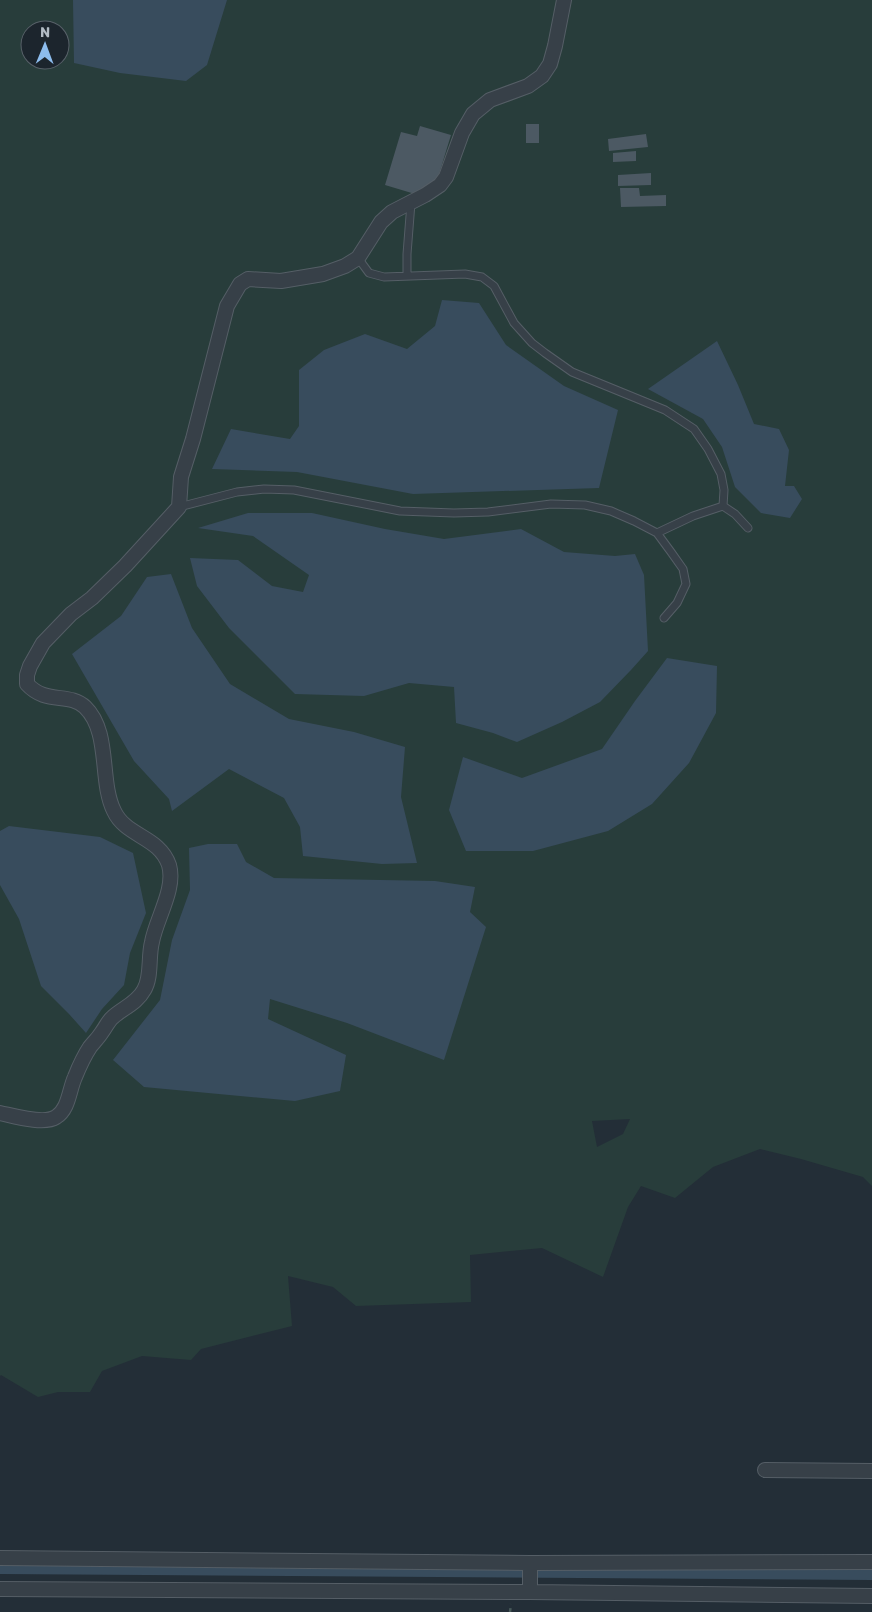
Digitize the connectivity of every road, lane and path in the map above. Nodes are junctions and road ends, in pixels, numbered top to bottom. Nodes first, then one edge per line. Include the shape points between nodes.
1 (564, 0) edge
2 (411, 203) junction
3 (358, 258) junction
4 (407, 276) junction
5 (723, 506) junction
6 (179, 507) junction
7 (748, 528) dead end
8 (656, 533) junction
9 (664, 618) dead end
10 (0, 1113) edge
11 (765, 1470) dead end
12 (872, 1471) edge
13 (0, 1558) edge
14 (872, 1562) edge
15 (530, 1565) junction
16 (530, 1588) junction
17 (0, 1589) edge
18 (872, 1596) edge

1 - 2 street via 550,64 542,76 528,86 490,100 473,114 440,185
2 - 3 street via 392,212 382,222
2 - 4 lane
3 - 4 lane via 369,273 384,277
3 - 6 street via 323,274 281,281 248,279 240,284 226,312 181,477
4 - 5 lane via 465,274 482,278 494,286 514,323 532,343 572,372 665,410 694,428 721,474
5 - 7 lane
5 - 8 lane
6 - 8 lane via 236,492 264,489 294,490 409,511 462,513 551,504 585,505 610,511
6 - 10 street via 125,566 43,643 27,676 27,684 33,691 79,703 92,716 100,738 113,810 128,829 149,840 165,856 170,867 168,895 152,942 145,989 108,1022 90,1047 57,1117 42,1120
8 - 9 lane via 683,569 686,584 677,603
11 - 12 street
13 - 15 street
14 - 15 street
15 - 16 street
16 - 17 street
16 - 18 street

